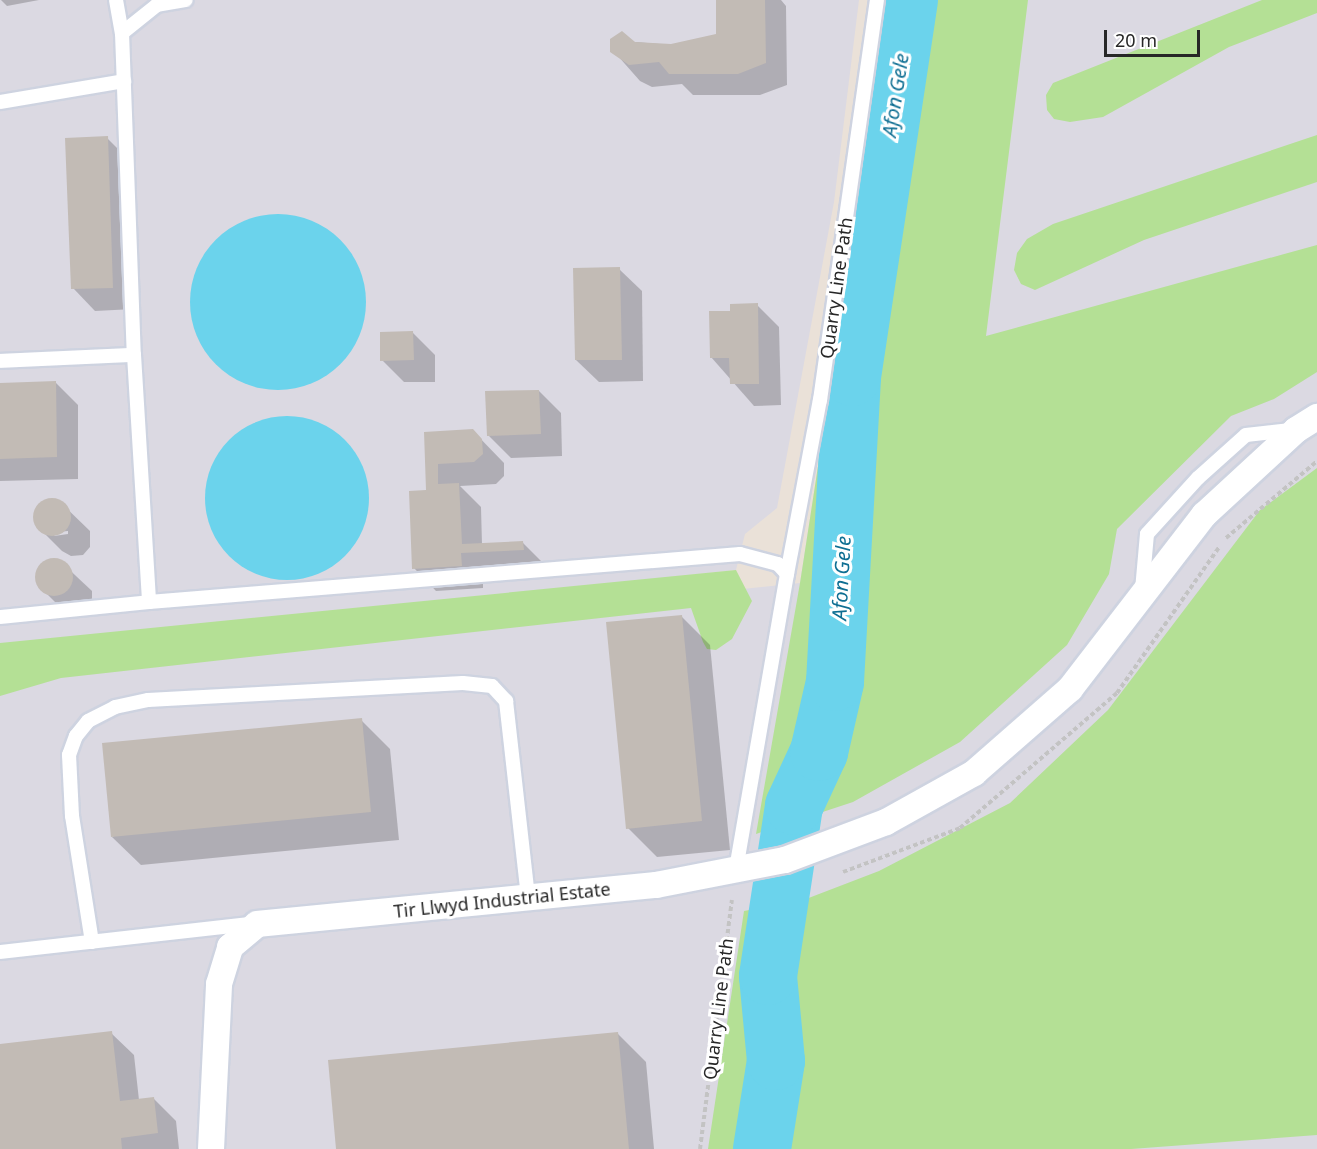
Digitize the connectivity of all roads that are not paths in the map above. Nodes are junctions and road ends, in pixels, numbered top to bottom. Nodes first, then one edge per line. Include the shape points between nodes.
1 (116, 0) edge
2 (186, 0) edge
3 (877, 0) edge
4 (122, 33) junction
5 (124, 81) junction
6 (0, 102) edge
7 (134, 355) junction
8 (0, 361) edge
9 (1306, 423) edge
10 (787, 574) junction
11 (149, 602) junction
12 (0, 617) edge
13 (741, 868) junction
14 (528, 897) junction
15 (257, 924) junction
16 (92, 942) junction
17 (0, 952) edge
18 (211, 1149) edge

1 - 4 lane
2 - 4 lane via 157,5
3 - 10 lane, Quarry Line Path via 820,400
4 - 5 lane
5 - 6 lane
5 - 7 lane
7 - 8 lane
7 - 11 lane
9 - 13 street, Tir Llwyd Industrial Estate via 1204,515 1070,689 974,773 886,822 829,846
10 - 11 lane via 778,564 740,554
10 - 13 lane, Quarry Line Path
11 - 12 lane
13 - 14 street, Tir Llwyd Industrial Estate via 656,885
14 - 15 street, Tir Llwyd Industrial Estate
14 - 16 lane via 506,701 492,686 394,685 148,700 115,707 88,721 76,736 69,755 72,816
15 - 16 lane, Tir Llwyd Industrial Estate
15 - 18 street via 230,947 219,984
16 - 17 lane, Tir Llwyd Industrial Estate

